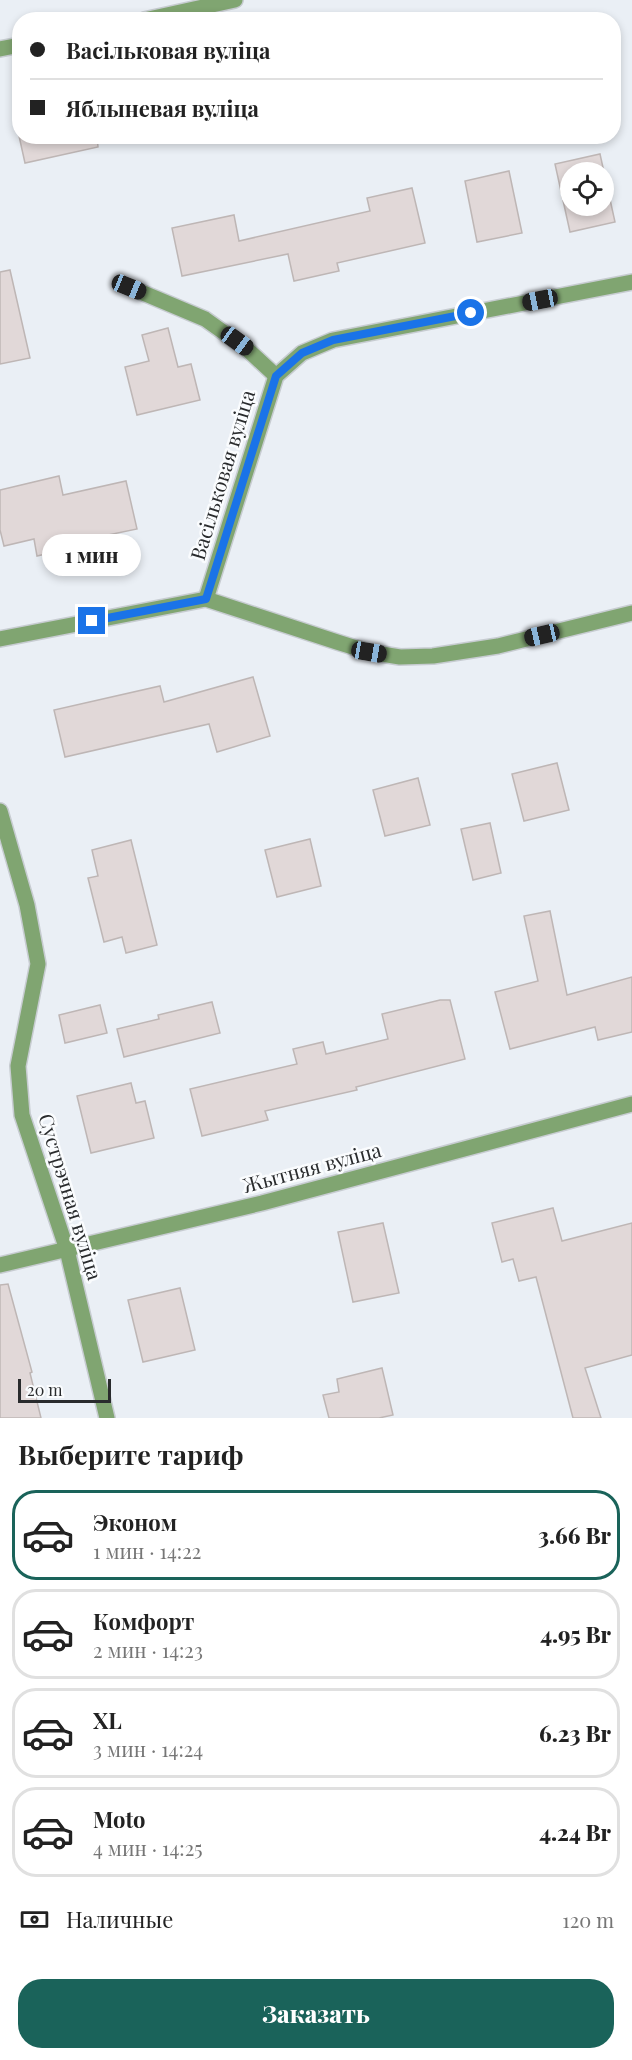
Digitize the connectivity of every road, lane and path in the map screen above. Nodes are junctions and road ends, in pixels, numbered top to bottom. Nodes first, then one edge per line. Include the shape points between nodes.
1 (235, 0) edge
2 (180, 12) edge
3 (632, 282) edge
4 (129, 287) dead end
5 (276, 376) junction
6 (206, 599) junction
7 (632, 613) edge
8 (0, 639) edge
9 (0, 811) edge
10 (632, 1104) edge
11 (67, 1250) junction
12 (0, 1265) edge
13 (106, 1418) edge

1 - 2 street
3 - 5 street, Васільковая вуліца via 333,340 302,353
4 - 5 street via 205,319 248,349
5 - 6 street, Васільковая вуліца
6 - 7 street via 348,646 400,657 498,646
6 - 8 street
9 - 11 street, Сустрэчная вуліца via 27,905 38,964 18,1066 22,1115
10 - 11 street, Жытняя вуліца via 262,1203
11 - 12 street, Жытняя вуліца
11 - 13 street, Сустрэчная вуліца

